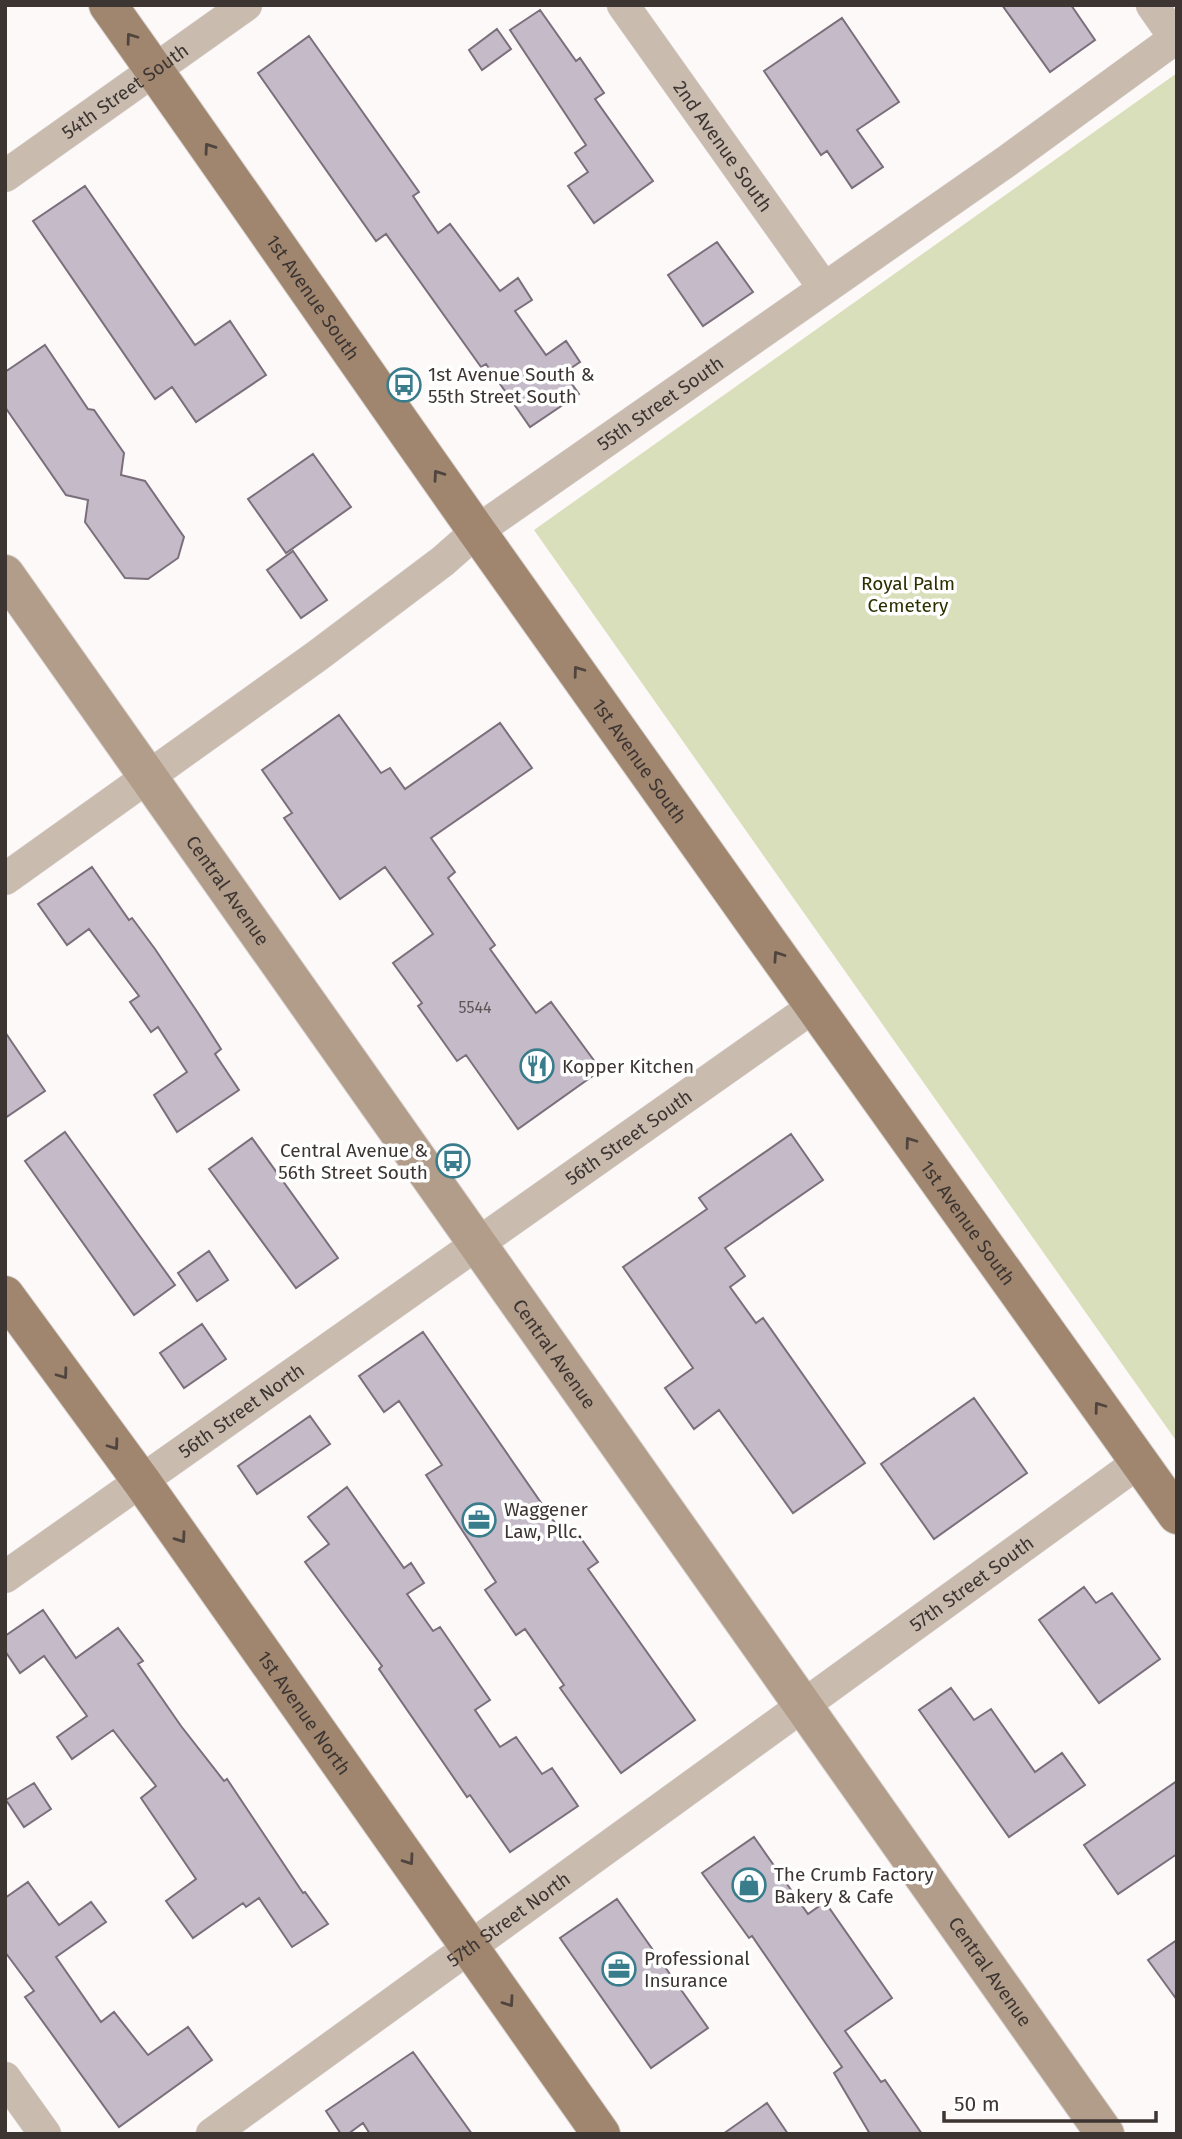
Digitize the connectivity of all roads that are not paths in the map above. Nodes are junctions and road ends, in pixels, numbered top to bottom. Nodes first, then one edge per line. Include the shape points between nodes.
1 (108, 5) edge
2 (246, 5) edge
3 (623, 5) edge
4 (1152, 5) edge
5 (1176, 37) edge
6 (154, 70) junction
7 (5, 176) edge
8 (824, 288) junction
9 (477, 531) junction
10 (5, 573) edge
11 (147, 775) junction
12 (5, 879) edge
13 (813, 1007) junction
14 (477, 1243) junction
15 (5, 1295) edge
16 (1139, 1462) junction
17 (142, 1482) junction
18 (1177, 1514) edge
19 (5, 1577) edge
20 (803, 1706) junction
21 (470, 1946) junction
22 (5, 2078) edge
23 (44, 2134) edge
24 (212, 2134) edge
25 (601, 2134) edge
26 (1105, 2134) edge

6 -> 1 main road, 1st Avenue South
2 - 6 street, 54th Street South
3 - 8 street, 2nd Avenue South
4 - 5 street
5 - 8 street, 55th Street South
6 - 7 street, 54th Street South
9 -> 6 main road, 1st Avenue South
8 - 9 street, 55th Street South
9 - 11 street, 55th Street South via 317,656
13 -> 9 main road, 1st Avenue South
10 - 11 main road, Central Avenue
11 - 12 street, 55th Street South
11 - 14 main road, Central Avenue
13 - 14 street, 56th Street South
16 -> 13 main road, 1st Avenue South
14 - 17 street, 56th Street North
14 - 20 main road, Central Avenue
15 -> 17 main road, 1st Avenue North
16 - 18 main road, 1st Avenue South
16 - 20 street, 57th Street South
17 - 19 street, 56th Street North
17 -> 21 main road, 1st Avenue North
20 - 21 street, 57th Street North
20 - 26 main road, Central Avenue
21 - 24 street, 57th Street North
21 -> 25 main road, 1st Avenue North
22 - 23 street

